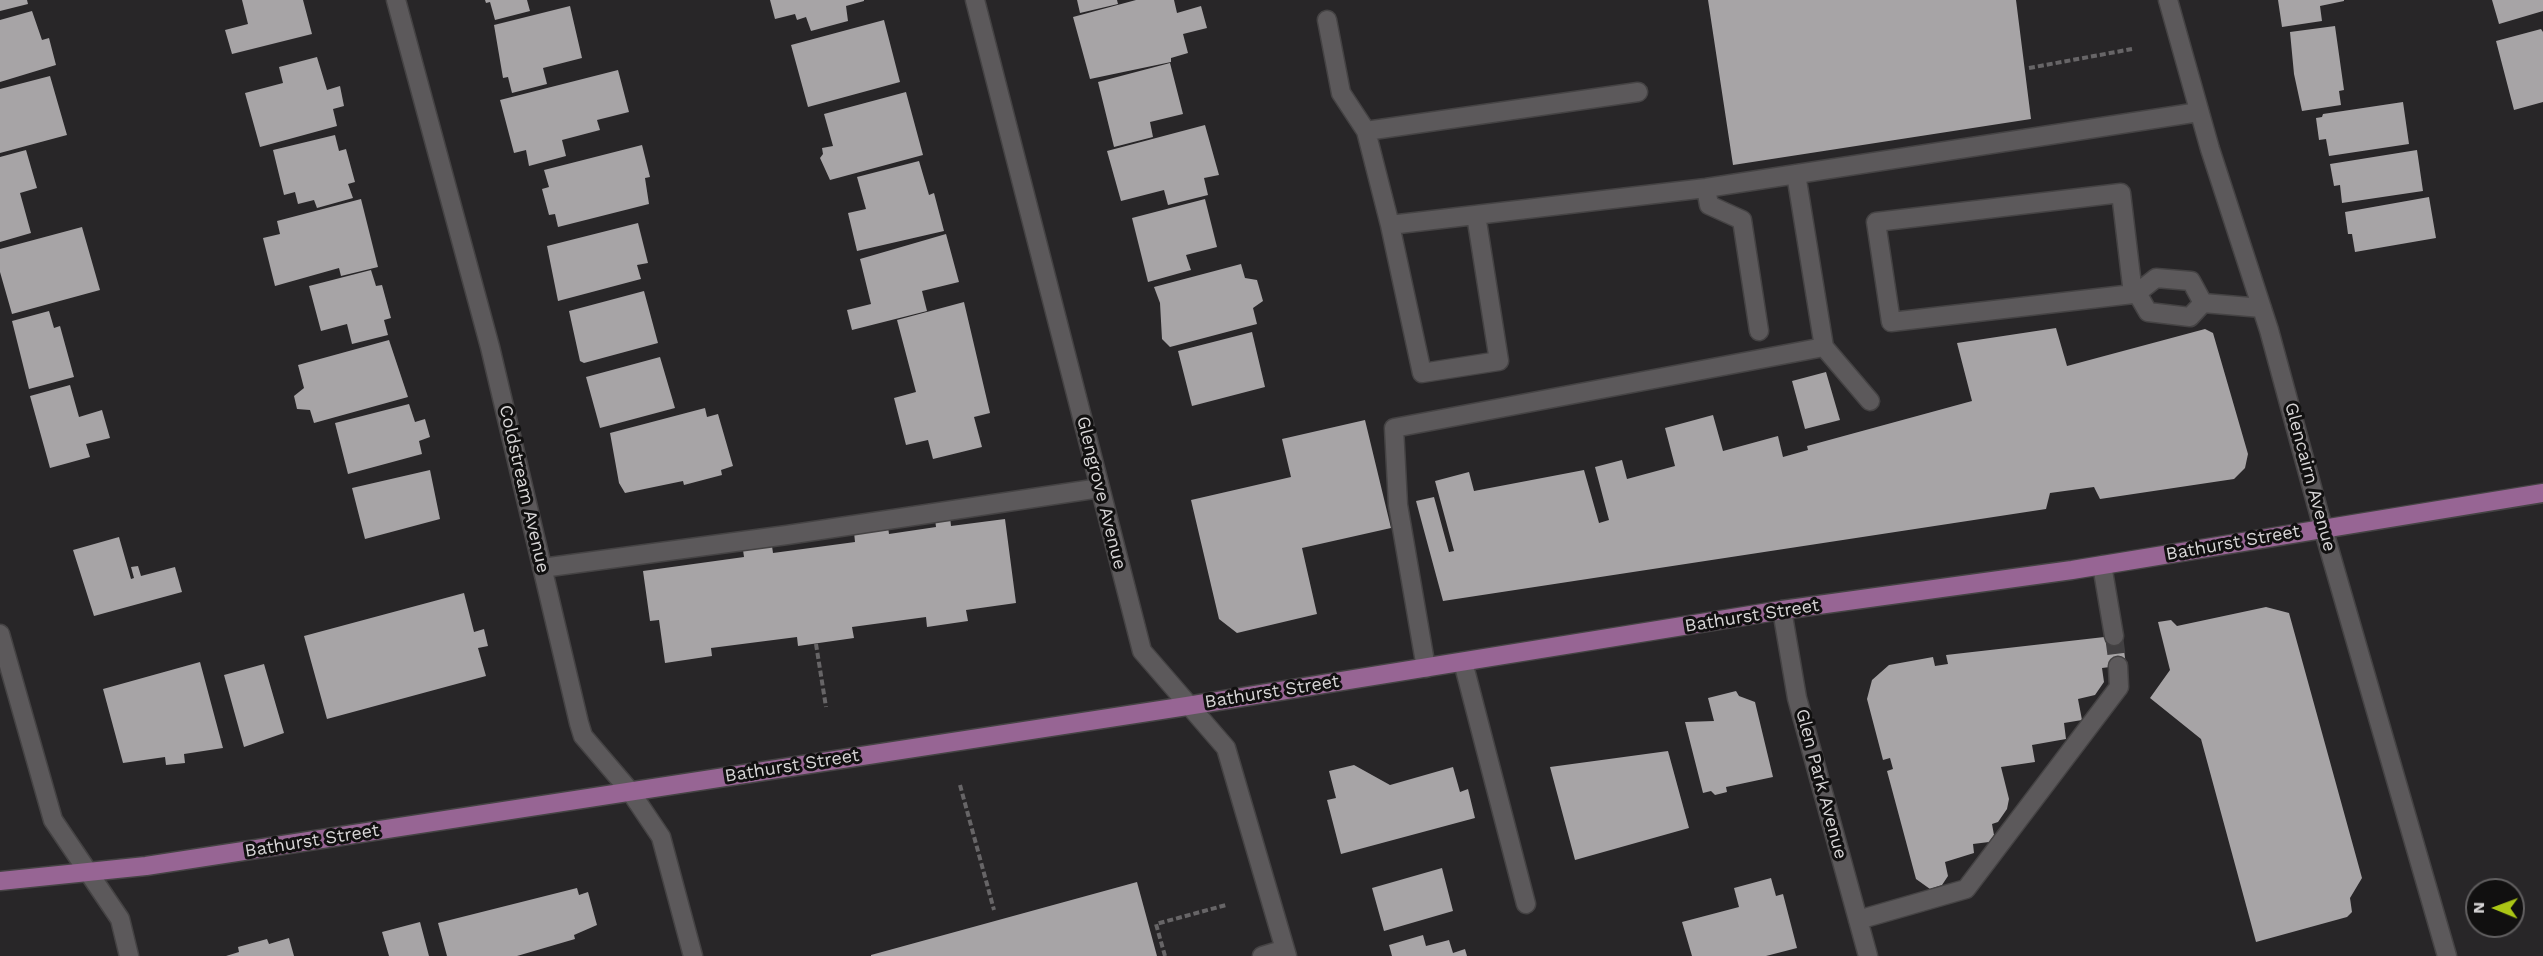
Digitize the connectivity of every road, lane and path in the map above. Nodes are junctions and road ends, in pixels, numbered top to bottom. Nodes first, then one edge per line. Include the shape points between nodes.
1 (396, 0) edge
2 (975, 0) edge
3 (2168, 0) edge
4 (1327, 20) dead end
5 (2132, 49) dead end
6 (2029, 68) dead end
7 (1638, 92) dead end
8 (2199, 112) junction
9 (1366, 131) junction
10 (1796, 174) junction
11 (1706, 188) junction
12 (1476, 215) junction
13 (1390, 225) junction
14 (2135, 293) junction
15 (2203, 303) junction
16 (2262, 308) junction
17 (1759, 331) dead end
18 (1824, 347) junction
19 (1870, 401) dead end
20 (1100, 488) junction
21 (2543, 493) edge
22 (2323, 528) junction
23 (2102, 565) junction
24 (542, 568) junction
25 (1782, 610) junction
26 (0, 634) edge
27 (2114, 636) tunnel mouth
28 (816, 644) dead end
29 (1463, 662) junction
30 (2118, 666) tunnel mouth
31 (1426, 668) junction
32 (1187, 706) junction
33 (826, 707) dead end
34 (960, 785) dead end
35 (630, 791) junction
36 (88, 871) junction
37 (0, 880) edge
38 (1526, 904) dead end
39 (1226, 905) dead end
40 (994, 910) dead end
41 (1858, 920) junction
42 (1286, 952) edge
43 (129, 956) edge
44 (693, 956) edge
45 (1165, 956) edge
46 (1262, 956) edge
47 (1868, 956) edge
48 (2447, 956) edge

1 - 24 street, Coldstream Avenue via 490,347
2 - 20 street, Glengrove Avenue
3 - 8 street, Glencairn Avenue
4 - 9 street via 1341,93
5 - 6 path
7 - 9 street
8 - 10 street
8 - 16 street, Glencairn Avenue
9 - 13 street
10 - 11 street
10 - 18 street
11 - 12 street
11 - 17 street via 1709,205 1742,220
12 - 13 street
12 - 13 street via 1499,361 1422,373
14 - 14 street via 1891,322 1876,222 2121,193
14 - 15 street via 2148,312 2190,317
14 - 15 street via 2156,278 2191,281
15 - 16 street
16 - 22 street, Glencairn Avenue
18 - 19 street
18 - 31 street via 1394,428 1398,505
20 - 24 street
20 - 32 street, Glengrove Avenue via 1142,651
21 - 22 main road, Bathurst Street
22 - 23 main road, Bathurst Street
22 - 48 street, Glencairn Avenue
23 - 25 main road, Bathurst Street
23 - 27 street
24 - 35 street, Coldstream Avenue via 584,736
25 - 29 main road, Bathurst Street
25 - 41 street, Glen Park Avenue via 1797,698
26 - 36 street via 53,820
28 - 33 path
29 - 31 main road, Bathurst Street
29 - 38 street
30 - 41 street via 2119,687 1966,889
31 - 32 main road, Bathurst Street
32 - 35 main road, Bathurst Street
32 - 42 street, Glengrove Avenue via 1226,748
34 - 40 path
35 - 36 main road, Bathurst Street via 146,866
35 - 44 street, Coldstream Avenue via 661,837
36 - 37 main road, Bathurst Street
36 - 43 street via 120,919
39 - 45 path via 1156,924
41 - 47 street, Glen Park Avenue
42 - 46 street

